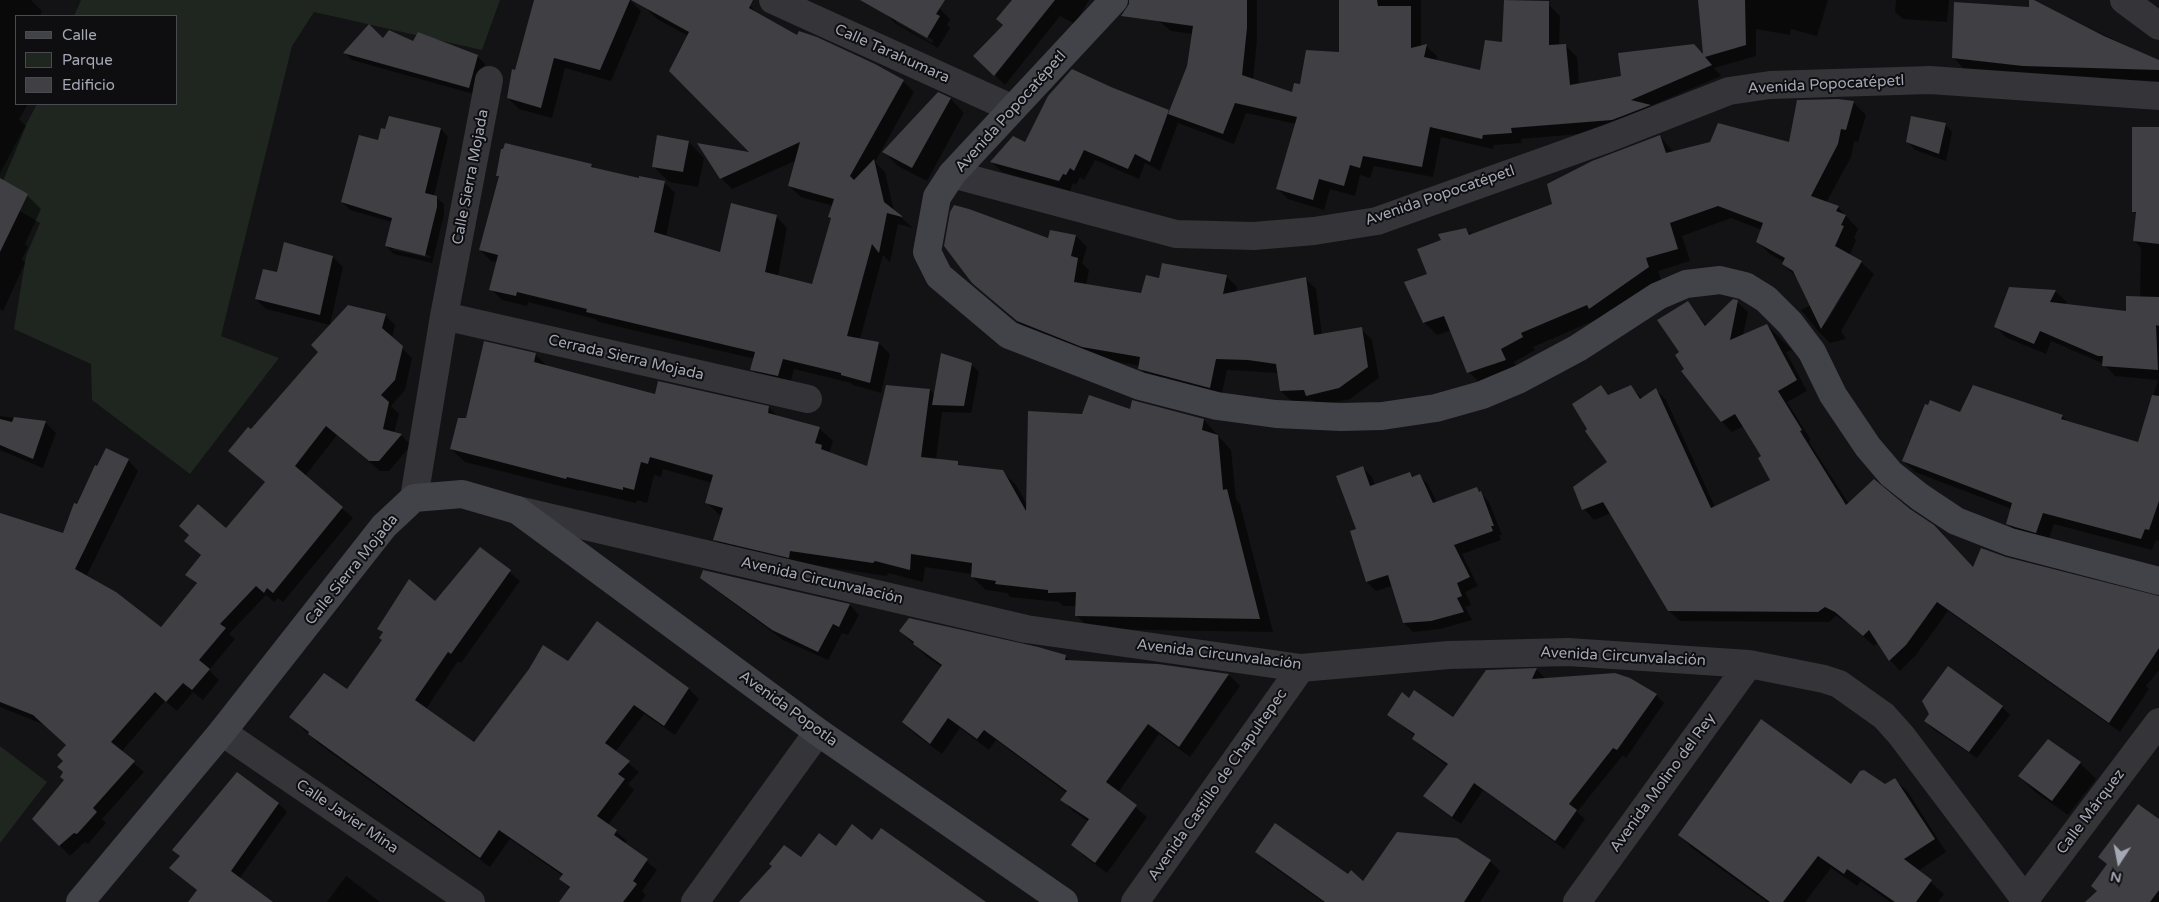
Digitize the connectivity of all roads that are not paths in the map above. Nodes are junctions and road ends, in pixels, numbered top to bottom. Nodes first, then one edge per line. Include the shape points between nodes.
1 (773, 0) edge
2 (1114, 0) edge
3 (2124, 0) edge
4 (2159, 26) edge
5 (489, 80) dead end
6 (2159, 96) edge
7 (1012, 108) junction
8 (952, 174) junction
9 (444, 316) junction
10 (808, 399) dead end
11 (414, 498) junction
12 (517, 510) junction
13 (2159, 581) edge
14 (1749, 664) junction
15 (1301, 668) junction
16 (2159, 722) edge
17 (222, 732) junction
18 (818, 732) junction
19 (2025, 901) edge
20 (80, 902) edge
21 (471, 902) edge
22 (695, 902) edge
23 (1064, 902) edge
24 (1135, 902) edge
25 (1577, 902) edge

1 - 7 street, Calle Tarahumara
2 - 7 street, Avenida Popocatépetl
3 - 4 street
5 - 9 street, Calle Sierra Mojada
6 - 8 street, Avenida Popocatépetl via 1930,80 1770,85 1729,91 1609,138 1377,221 1254,236 1176,234
7 - 8 street, Avenida Popocatépetl
8 - 13 street via 938,197 927,252 939,276 1009,336 1140,386 1217,406 1276,414 1341,417 1382,416 1436,408 1482,396 1520,379 1578,348 1658,296 1686,284 1720,280 1745,286 1766,298 1790,323 1812,352 1833,395 1868,447 1891,474 1920,497 1956,521 2010,542
9 - 10 street, Cerrada Sierra Mojada
9 - 11 street, Calle Sierra Mojada
11 - 12 street, Avenida Circunvalación via 462,494
11 - 17 street, Calle Sierra Mojada via 384,526
12 - 15 street, Avenida Circunvalación via 1026,629
12 - 18 street, Avenida Popotla
14 - 15 street, Avenida Circunvalación via 1568,652 1449,654
14 - 19 street, Avenida Circunvalación via 1838,684 1884,716
14 - 25 street, Avenida Molino del Rey
15 - 24 street, Avenida Castillo de Chapultepec
16 - 19 street, Calle Márquez
17 - 20 street, Calle Sierra Mojada
17 - 21 street, Calle Javier Mina
18 - 22 street
18 - 23 street, Avenida Popotla

